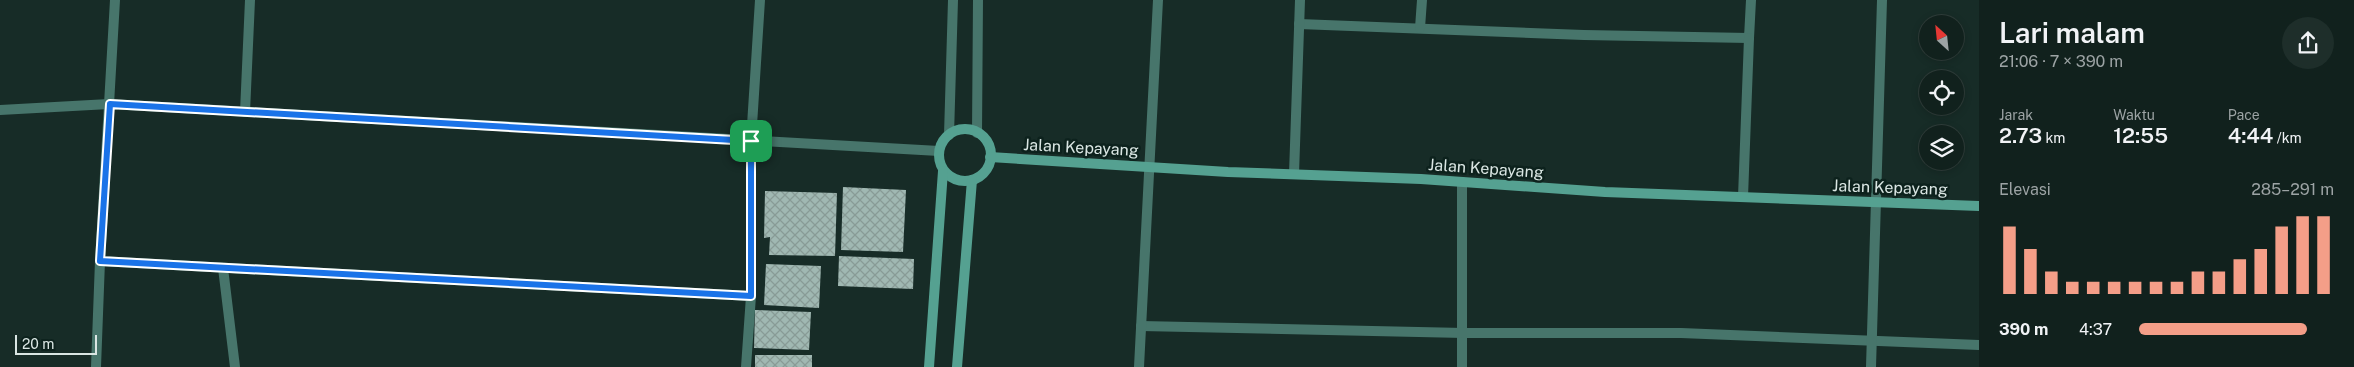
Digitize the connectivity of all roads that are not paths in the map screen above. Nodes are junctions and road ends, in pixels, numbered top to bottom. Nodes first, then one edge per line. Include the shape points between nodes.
1 (115, 0) edge
2 (250, 0) edge
3 (760, 0) edge
4 (953, 0) edge
5 (978, 0) edge
6 (1158, 0) edge
7 (1300, 0) edge
8 (1422, 0) edge
9 (1751, 0) edge
10 (1882, 0) edge
11 (1299, 24) junction
12 (1420, 28) junction
13 (1749, 38) junction
14 (110, 104) junction
15 (0, 110) edge
16 (245, 112) junction
17 (977, 133) junction
18 (949, 135) junction
19 (751, 141) junction
20 (939, 151) junction
21 (990, 157) junction
22 (1149, 166) junction
23 (944, 171) junction
24 (1294, 174) junction
25 (972, 180) junction
26 (1462, 182) junction
27 (1743, 197) junction
28 (1875, 201) junction
29 (1979, 206) edge
30 (100, 261) junction
31 (223, 268) junction
32 (751, 296) junction
33 (1141, 326) junction
34 (1464, 333) junction
35 (1872, 341) junction
36 (1979, 345) edge
37 (96, 367) edge
38 (235, 367) edge
39 (746, 367) edge
40 (929, 367) edge
41 (957, 367) edge
42 (1139, 367) edge
43 (1462, 367) edge
44 (1871, 367) edge

1 - 14 street
2 - 16 street
3 - 19 street
4 - 18 street
5 - 17 street
6 - 22 street
7 - 11 street
8 - 12 street
9 - 13 street
10 - 28 street
11 - 12 street
11 - 24 street
12 - 13 street
13 - 27 street
14 - 15 street
14 - 16 street
14 - 30 street
16 - 19 street
17 - 18 street via 967,130
17 - 21 street via 989,147
18 - 20 street
19 - 20 street
19 - 32 street
20 - 23 street
21 - 22 street, Jalan Kepayang
21 - 25 street via 982,175
22 - 24 street, Jalan Kepayang
22 - 33 street
23 - 25 street via 952,178
23 - 40 street
24 - 26 street, Jalan Kepayang
25 - 41 street
26 - 27 street, Jalan Kepayang
26 - 34 street
27 - 28 street, Jalan Kepayang
28 - 29 street, Jalan Kepayang
28 - 35 street
30 - 31 street
30 - 37 street
31 - 32 street
31 - 38 street
32 - 39 street
33 - 34 street
33 - 42 street
34 - 35 street via 1681,333
34 - 43 street
35 - 36 street
35 - 44 street

